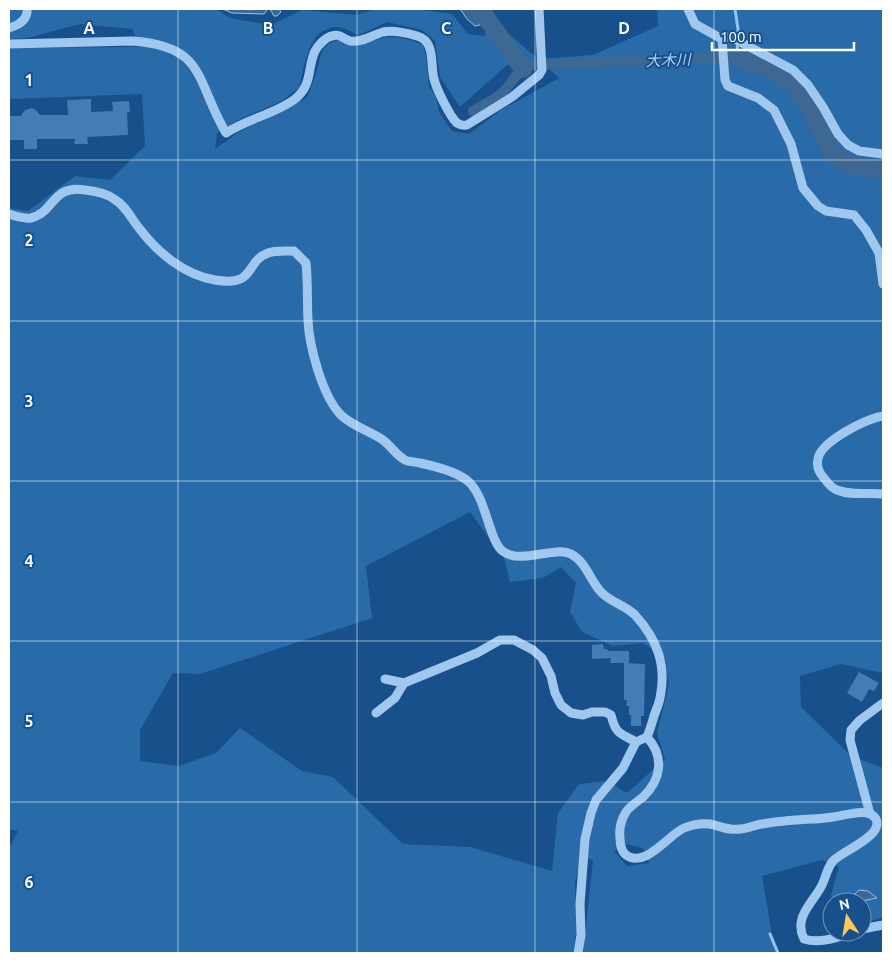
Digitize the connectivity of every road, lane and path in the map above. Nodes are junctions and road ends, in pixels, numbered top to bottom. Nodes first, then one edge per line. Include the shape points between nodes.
1 (27, 9) edge
2 (539, 9) edge
3 (688, 9) edge
4 (9, 28) edge
5 (725, 41) junction
6 (9, 44) edge
7 (883, 154) edge
8 (9, 214) edge
9 (883, 284) edge
10 (883, 416) edge
11 (883, 494) edge
12 (385, 679) dead end
13 (404, 682) junction
14 (883, 703) edge
15 (376, 713) dead end
16 (647, 737) junction
17 (636, 742) junction
18 (870, 814) junction
19 (822, 940) edge
20 (578, 953) edge

1 - 4 street via 25,18 17,26
2 - 6 street via 542,58 539,75 512,97 462,126 449,114 434,79 430,47 420,36 383,32 358,40 332,36 315,51 303,91 286,105 226,133 198,70 179,52 167,47 132,41
3 - 5 street via 695,24
5 - 7 street via 745,45 793,70 808,84 848,145 859,151
5 - 9 street via 725,80 728,86 758,98 774,110 791,144 803,188 826,211 854,215 879,253
8 - 16 street via 30,218 39,215 69,189 102,193 122,205 147,239 168,259 190,272 214,280 243,279 267,253 294,251 306,263 308,321 316,366 326,392 340,414 382,439 405,460 439,468 468,482 478,493 496,542 504,552 516,555 570,553 580,560 601,592 634,614 657,648 662,667 660,700
10 - 11 street via 867,420 826,445 818,458 818,466 826,482 835,490
12 - 13 street
13 - 15 street via 395,698
13 - 17 street via 477,653 500,640 514,640 542,658 561,705 571,713 583,715 605,712 611,716 618,734
14 - 18 street via 851,730 850,740
16 - 17 street
16 - 18 street via 658,756 659,770 653,784 626,812 620,825 620,845 628,857 642,858 674,834 696,825 710,824 740,830 779,822 861,812
17 - 20 street via 624,768 596,800 591,813 585,839
18 - 19 street via 876,818 875,832 831,863 822,886 803,914 800,923 804,939

